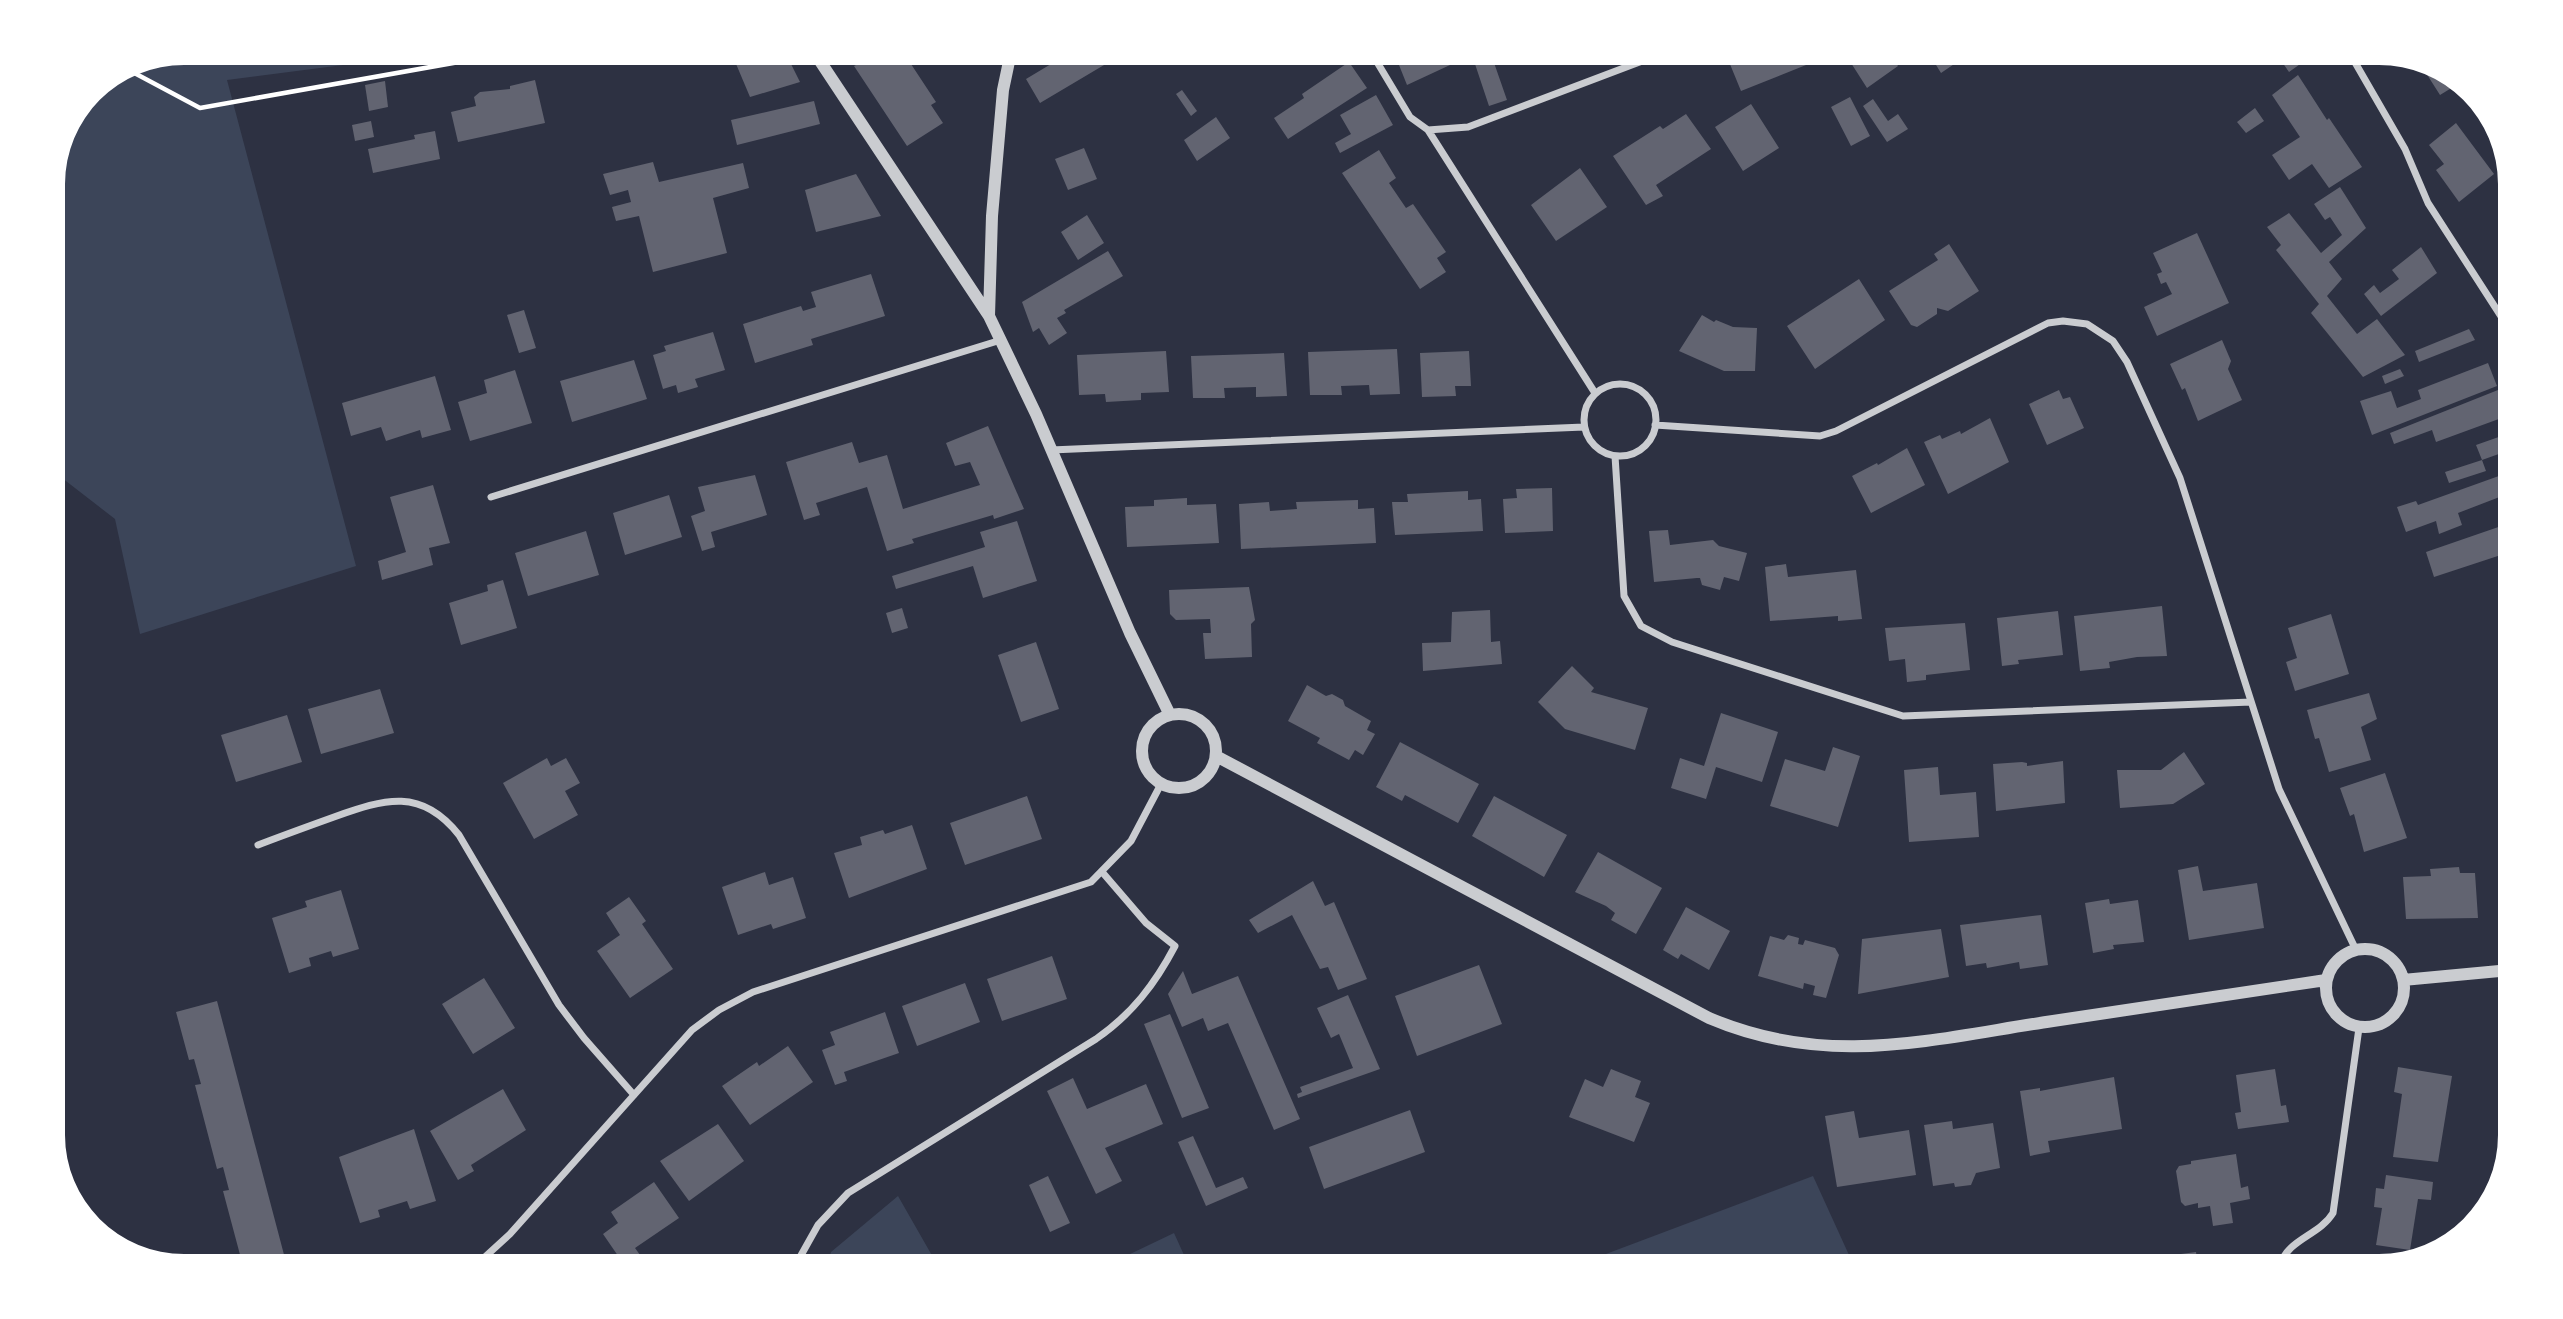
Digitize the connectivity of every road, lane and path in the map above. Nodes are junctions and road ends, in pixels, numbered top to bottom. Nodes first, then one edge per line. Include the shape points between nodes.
1 (442, 65) edge
2 (823, 65) edge
3 (1008, 65) edge
4 (1379, 65) edge
5 (1632, 65) edge
6 (2356, 65) edge
7 (137, 74) edge
8 (1428, 130) junction
9 (2498, 308) edge
10 (989, 316) junction
11 (1001, 340) junction
12 (1595, 393) junction
13 (1656, 425) junction
14 (1584, 427) junction
15 (1051, 450) junction
16 (1615, 456) junction
17 (491, 497) dead end
18 (2252, 702) junction
19 (1170, 715) junction
20 (1216, 756) junction
21 (1161, 784) junction
22 (258, 845) dead end
23 (1103, 873) junction
24 (2356, 950) junction
25 (2498, 971) edge
26 (2403, 980) junction
27 (2326, 981) junction
28 (2359, 1028) junction
29 (634, 1095) junction
30 (488, 1254) edge
31 (802, 1254) edge
32 (2286, 1254) edge

1 - 7 path via 200,108
2 - 10 street
3 - 10 street via 992,216
4 - 8 street via 1410,117
5 - 8 street via 1468,127
6 - 9 street via 2404,149 2428,203
8 - 12 street
10 - 11 street
11 - 15 street
11 - 17 street
12 - 13 street via 1611,384 1634,386 1652,402
12 - 14 street via 1585,408
13 - 16 street via 1642,449
13 - 18 street via 1820,436 2048,323 2087,324 2121,351 2171,454
14 - 15 street
14 - 16 street via 1595,447
15 - 19 street
16 - 18 street via 1624,596 1641,626 1672,642 1903,716
18 - 24 street via 2285,803
19 - 20 street via 1182,714 1204,723
19 - 21 street via 1151,726 1142,746 1146,768
20 - 21 street via 1196,784 1184,788
20 - 27 street via 1709,1018 1755,1036 1796,1045 1876,1047
21 - 23 street via 1131,841
22 - 29 street via 376,802 408,800 438,813 459,835 570,1022
23 - 29 street via 1076,888 737,999 692,1030
23 - 31 street via 1146,923 1175,946 1140,1001 1096,1039 855,1187 818,1225
24 - 26 street via 2373,950 2389,958
24 - 27 street via 2339,958
25 - 26 street
26 - 28 street via 2403,998 2394,1015 2379,1025
27 - 28 street via 2325,993 2333,1013
28 - 32 street via 2333,1213
29 - 30 street

